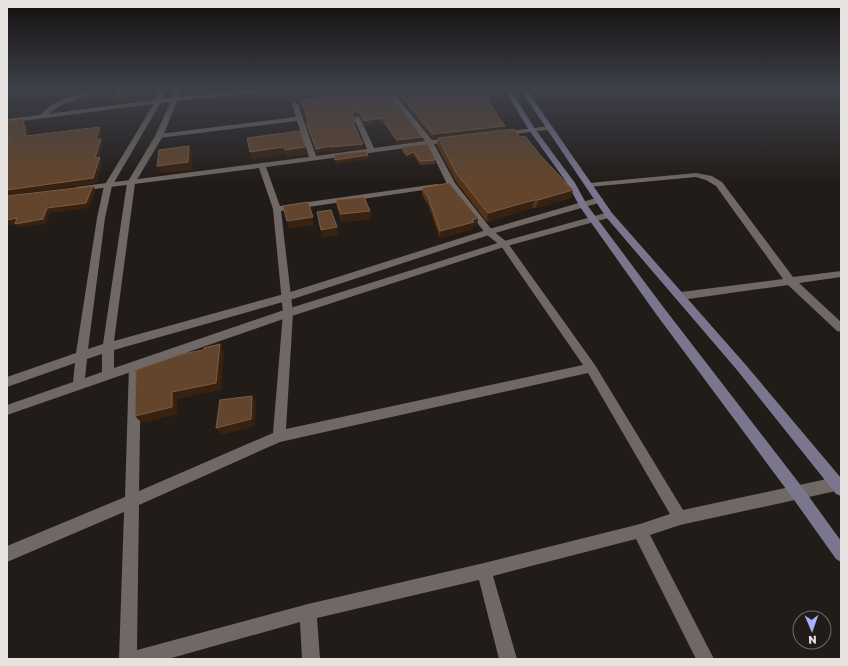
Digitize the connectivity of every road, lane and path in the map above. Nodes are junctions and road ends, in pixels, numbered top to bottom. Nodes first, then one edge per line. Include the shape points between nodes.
1 (147, 120) edge
2 (165, 120) edge
3 (290, 120) edge
4 (299, 120) edge
5 (358, 120) edge
6 (412, 120) edge
7 (526, 120) edge
8 (545, 120) edge
9 (550, 128) junction
10 (532, 130) junction
11 (493, 135) edge
12 (159, 136) junction
13 (461, 139) edge
14 (430, 143) junction
15 (371, 150) junction
16 (313, 158) junction
17 (262, 165) junction
18 (131, 182) junction
19 (450, 184) junction
20 (589, 185) junction
21 (108, 186) junction
22 (69, 190) edge
23 (600, 200) junction
24 (583, 205) junction
25 (277, 209) junction
26 (609, 215) junction
27 (593, 218) junction
28 (489, 232) junction
29 (504, 244) junction
30 (841, 274) edge
31 (790, 281) junction
32 (681, 296) junction
33 (286, 297) junction
34 (288, 313) junction
35 (841, 328) edge
36 (108, 347) junction
37 (81, 358) junction
38 (135, 366) junction
39 (591, 368) junction
40 (108, 375) junction
41 (7, 382) edge
42 (79, 385) junction
43 (7, 410) edge
44 (279, 436) junction
45 (839, 486) edge
46 (797, 492) junction
47 (132, 501) junction
48 (680, 518) junction
49 (640, 531) junction
50 (7, 554) edge
51 (841, 554) edge
52 (484, 571) junction
53 (308, 612) junction
54 (128, 659) edge
55 (136, 659) edge
56 (311, 659) edge
57 (508, 659) edge
58 (705, 659) edge

1 - 21 street
2 - 12 street
3 - 12 street
4 - 16 street
5 - 15 street
6 - 14 street
7 - 10 main road
8 - 9 main road
9 - 10 street
9 - 20 main road
10 - 11 street
10 - 24 main road via 571,183
12 - 18 street
13 - 14 street
14 - 15 street
14 - 19 street
15 - 16 street
16 - 17 street
17 - 18 street
17 - 25 street
18 - 21 street
18 - 36 street
19 - 25 street
19 - 28 street
20 - 23 main road
20 - 31 street via 696,175 709,178 719,184
21 - 22 street
21 - 37 street
23 - 24 street
23 - 26 main road
24 - 27 main road
24 - 28 street
25 - 33 street
26 - 27 street
26 - 32 main road
27 - 29 street
27 - 46 main road
28 - 29 street
28 - 33 street
29 - 34 street
29 - 39 street
30 - 31 street
31 - 32 street
31 - 35 street
32 - 45 main road
33 - 34 street
33 - 36 street
34 - 38 street
34 - 44 street
36 - 37 street
36 - 40 street
37 - 41 street
37 - 42 street
38 - 40 street
38 - 47 street
39 - 44 street
39 - 48 street
40 - 42 street
42 - 43 street
44 - 47 street
45 - 46 street
46 - 48 street
46 - 51 main road
47 - 50 street
47 - 54 street
48 - 49 street
49 - 52 street
49 - 58 street
52 - 53 street
52 - 57 street
53 - 55 street
53 - 56 street

